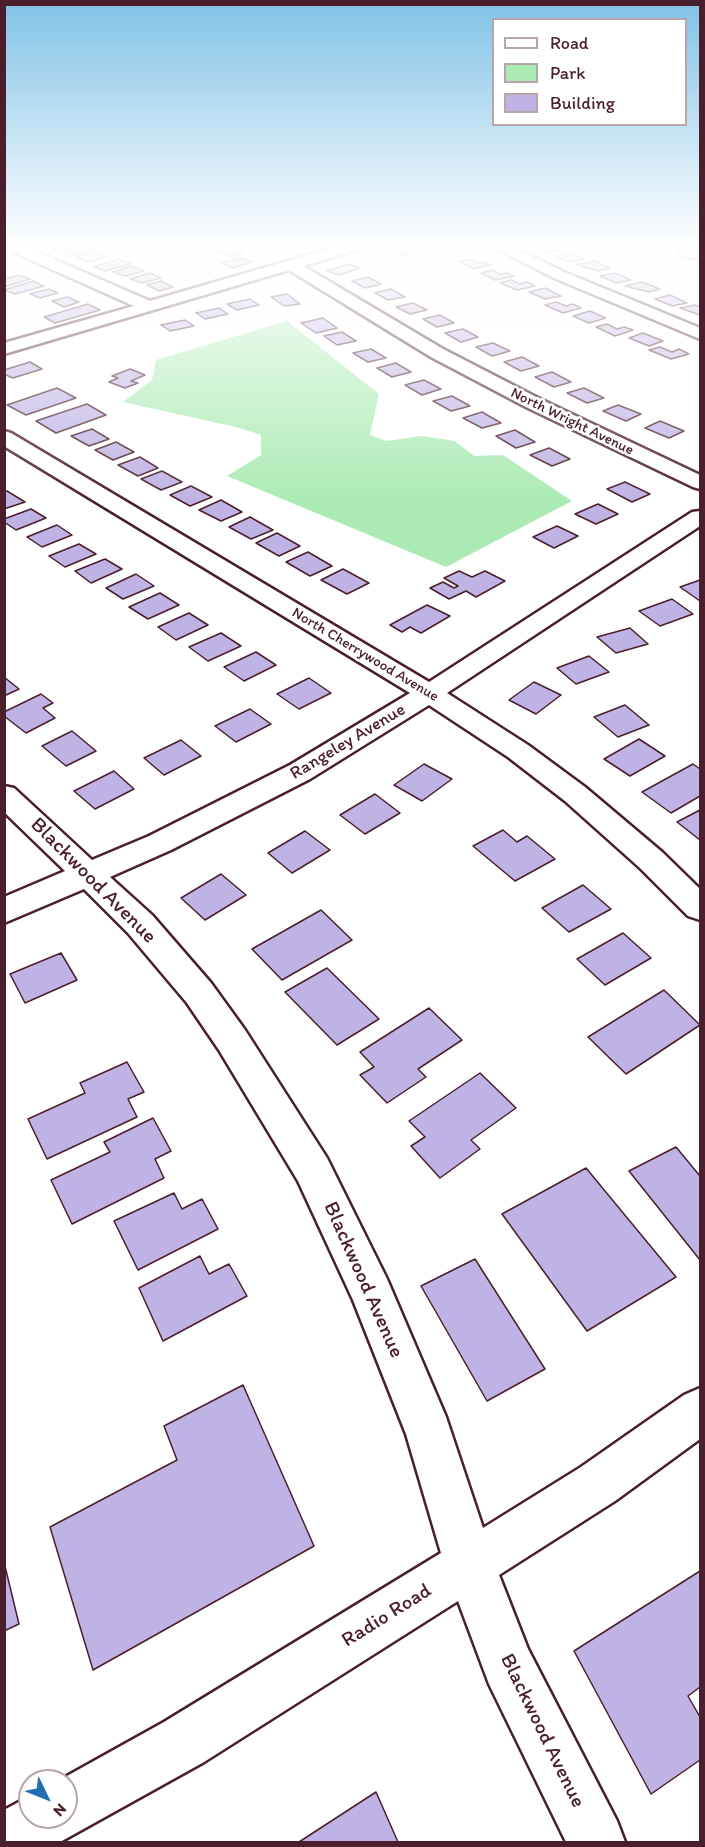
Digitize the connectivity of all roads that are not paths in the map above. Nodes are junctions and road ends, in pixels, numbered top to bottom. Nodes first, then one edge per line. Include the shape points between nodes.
1 (70, 330) edge
2 (401, 330) edge
3 (4, 349) edge
4 (4, 437) edge
5 (700, 483) edge
6 (700, 517) edge
7 (429, 693) junction
8 (4, 795) edge
9 (89, 875) junction
10 (700, 908) edge
11 (4, 911) edge
12 (700, 1411) edge
13 (469, 1564) junction
14 (78, 1801) edge
15 (27, 1829) edge
16 (4, 1842) edge
17 (596, 1842) edge

1 - 3 street
2 - 5 street, North Wright Avenue via 532,403
4 - 7 street, North Cherrywood Avenue
6 - 7 street, Rangeley Avenue
7 - 9 street, Rangeley Avenue via 300,772
7 - 10 street, North Cherrywood Avenue via 575,794
8 - 9 street, Blackwood Avenue
9 - 11 street, Rangeley Avenue
9 - 13 street, Blackwood Avenue via 140,924 200,993 314,1170 372,1294 429,1434
12 - 13 street, Radio Road via 598,1484
13 - 14 street, Radio Road via 184,1742
13 - 17 street, Blackwood Avenue via 508,1665
15 - 16 street

